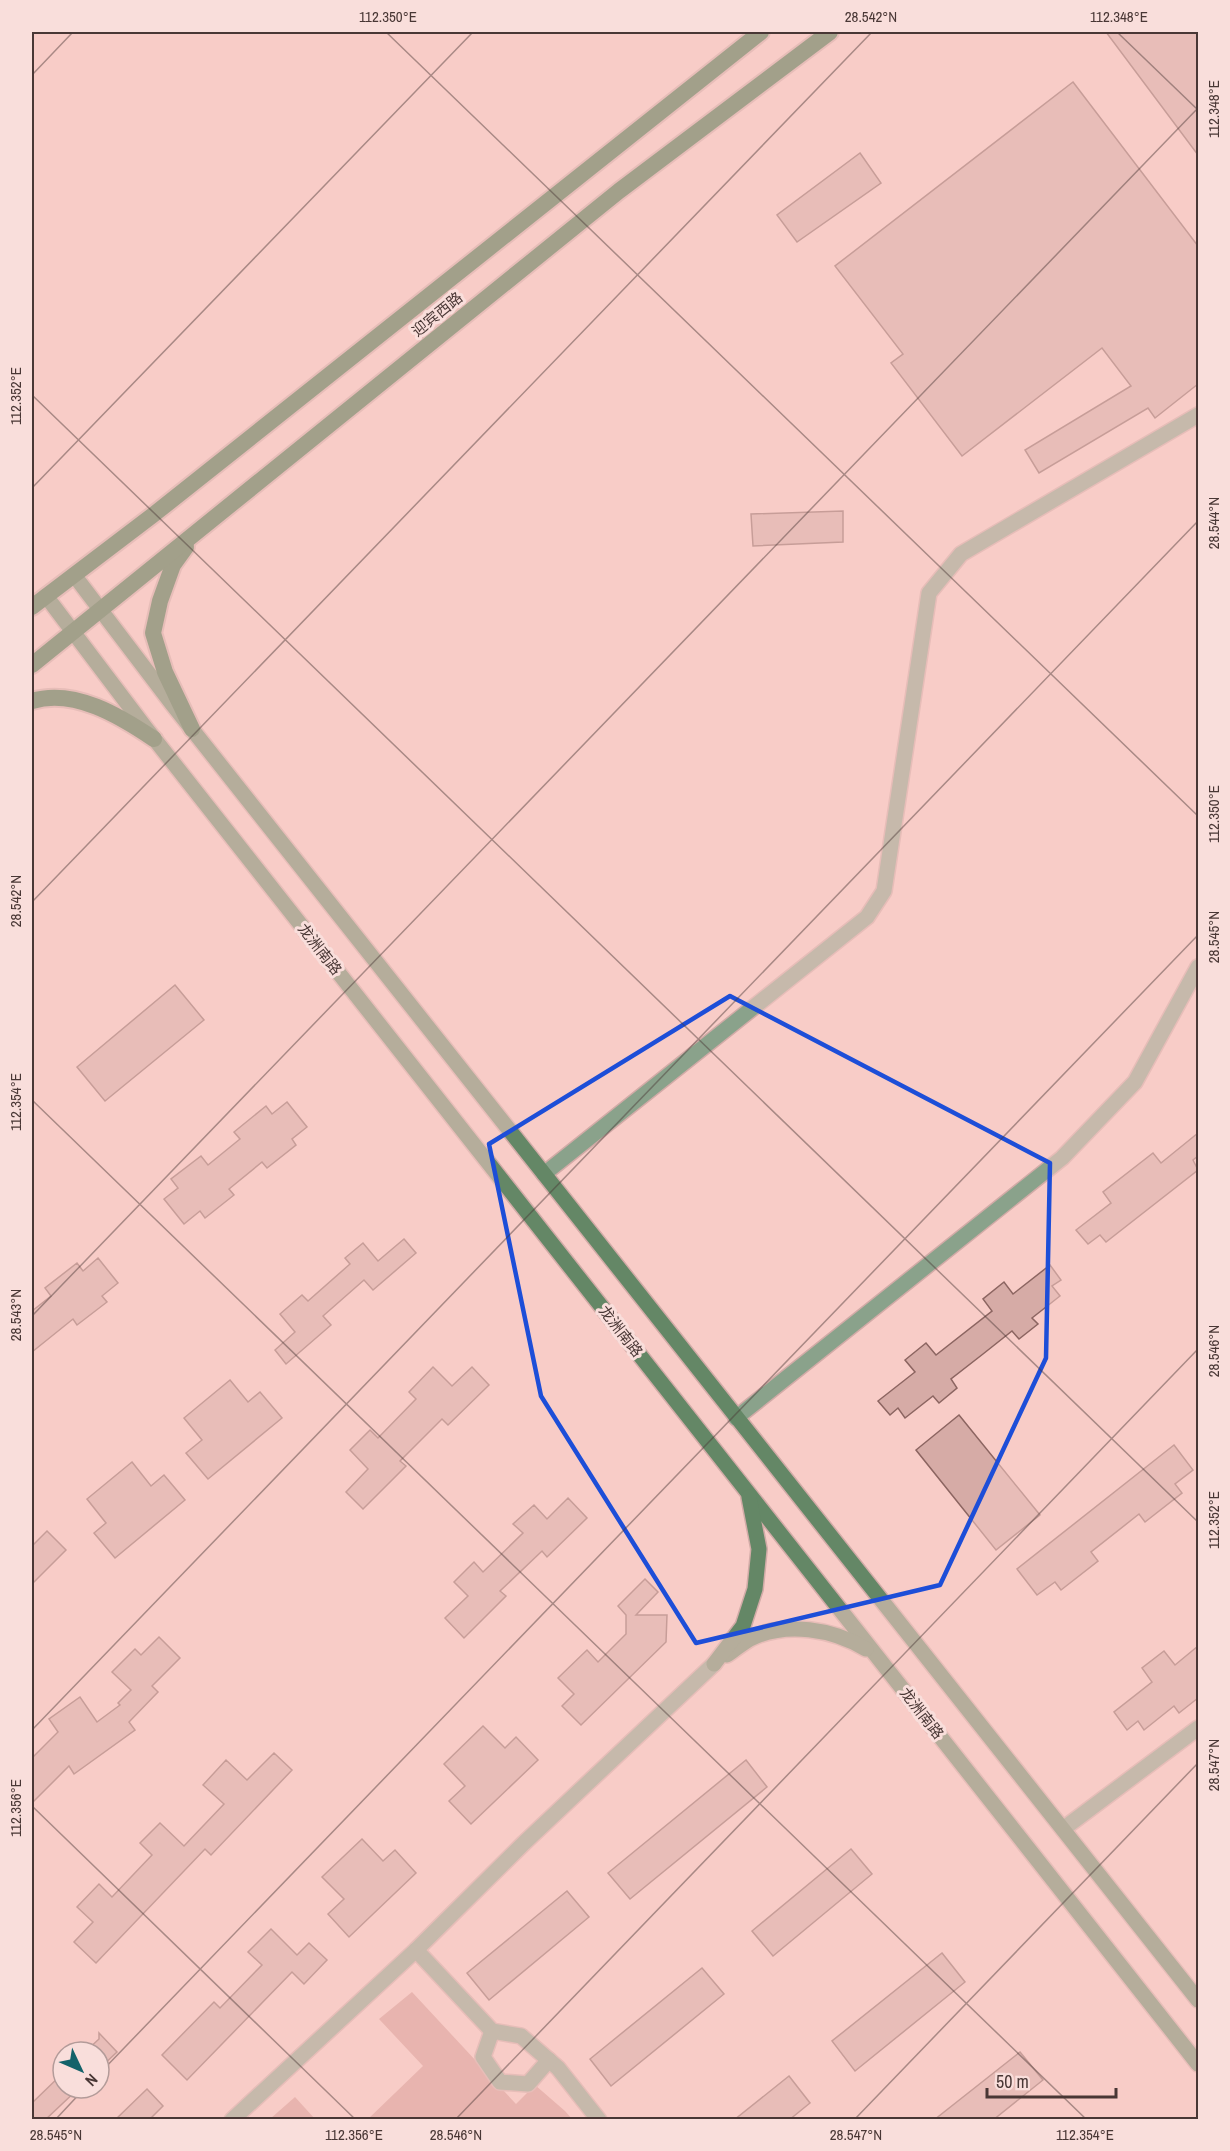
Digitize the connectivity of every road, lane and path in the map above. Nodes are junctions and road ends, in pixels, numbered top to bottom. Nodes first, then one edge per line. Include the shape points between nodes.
1 (761, 32) edge
2 (830, 32) edge
3 (1198, 415) edge
4 (198, 529) junction
5 (74, 575) junction
6 (46, 596) junction
7 (32, 608) edge
8 (99, 610) junction
9 (71, 631) junction
10 (32, 665) edge
11 (32, 701) edge
12 (192, 729) junction
13 (154, 739) junction
14 (1198, 967) edge
15 (544, 1174) junction
16 (736, 1418) junction
17 (748, 1492) junction
18 (876, 1654) junction
19 (714, 1664) junction
20 (1198, 1728) edge
21 (1063, 1829) junction
22 (416, 1950) junction
23 (1198, 2000) edge
24 (492, 2031) junction
25 (549, 2060) junction
26 (1198, 2064) edge
27 (232, 2120) edge
28 (599, 2120) edge

1 - 5 highway, 迎宾西路
2 - 4 highway, 迎宾西路 via 619,191
3 - 15 street via 961,554 929,592 884,891 867,917
4 - 8 highway, 迎宾西路
4 - 12 highway via 174,565 153,633 165,672
5 - 6 highway, 迎宾西路
5 - 8 main road
6 - 7 highway, 迎宾西路
6 - 9 main road, 龙洲南路
8 - 9 highway, 迎宾西路
8 - 12 main road
9 - 10 highway, 迎宾西路
9 - 13 main road, 龙洲南路
11 - 13 highway via 47,696 84,702 125,719
12 - 15 main road
13 - 17 main road, 龙洲南路
14 - 16 street via 1135,1082 1062,1158
15 - 16 main road
16 - 21 main road
17 - 18 main road, 龙洲南路
17 - 19 main road via 759,1549 755,1589 743,1626
18 - 19 main road via 850,1639 811,1630 783,1629 750,1639
18 - 26 main road, 龙洲南路
19 - 22 street
20 - 21 street
21 - 23 main road
22 - 24 street
22 - 27 street
24 - 25 street via 521,2036
24 - 25 street via 483,2057 501,2082 528,2084
25 - 28 street

